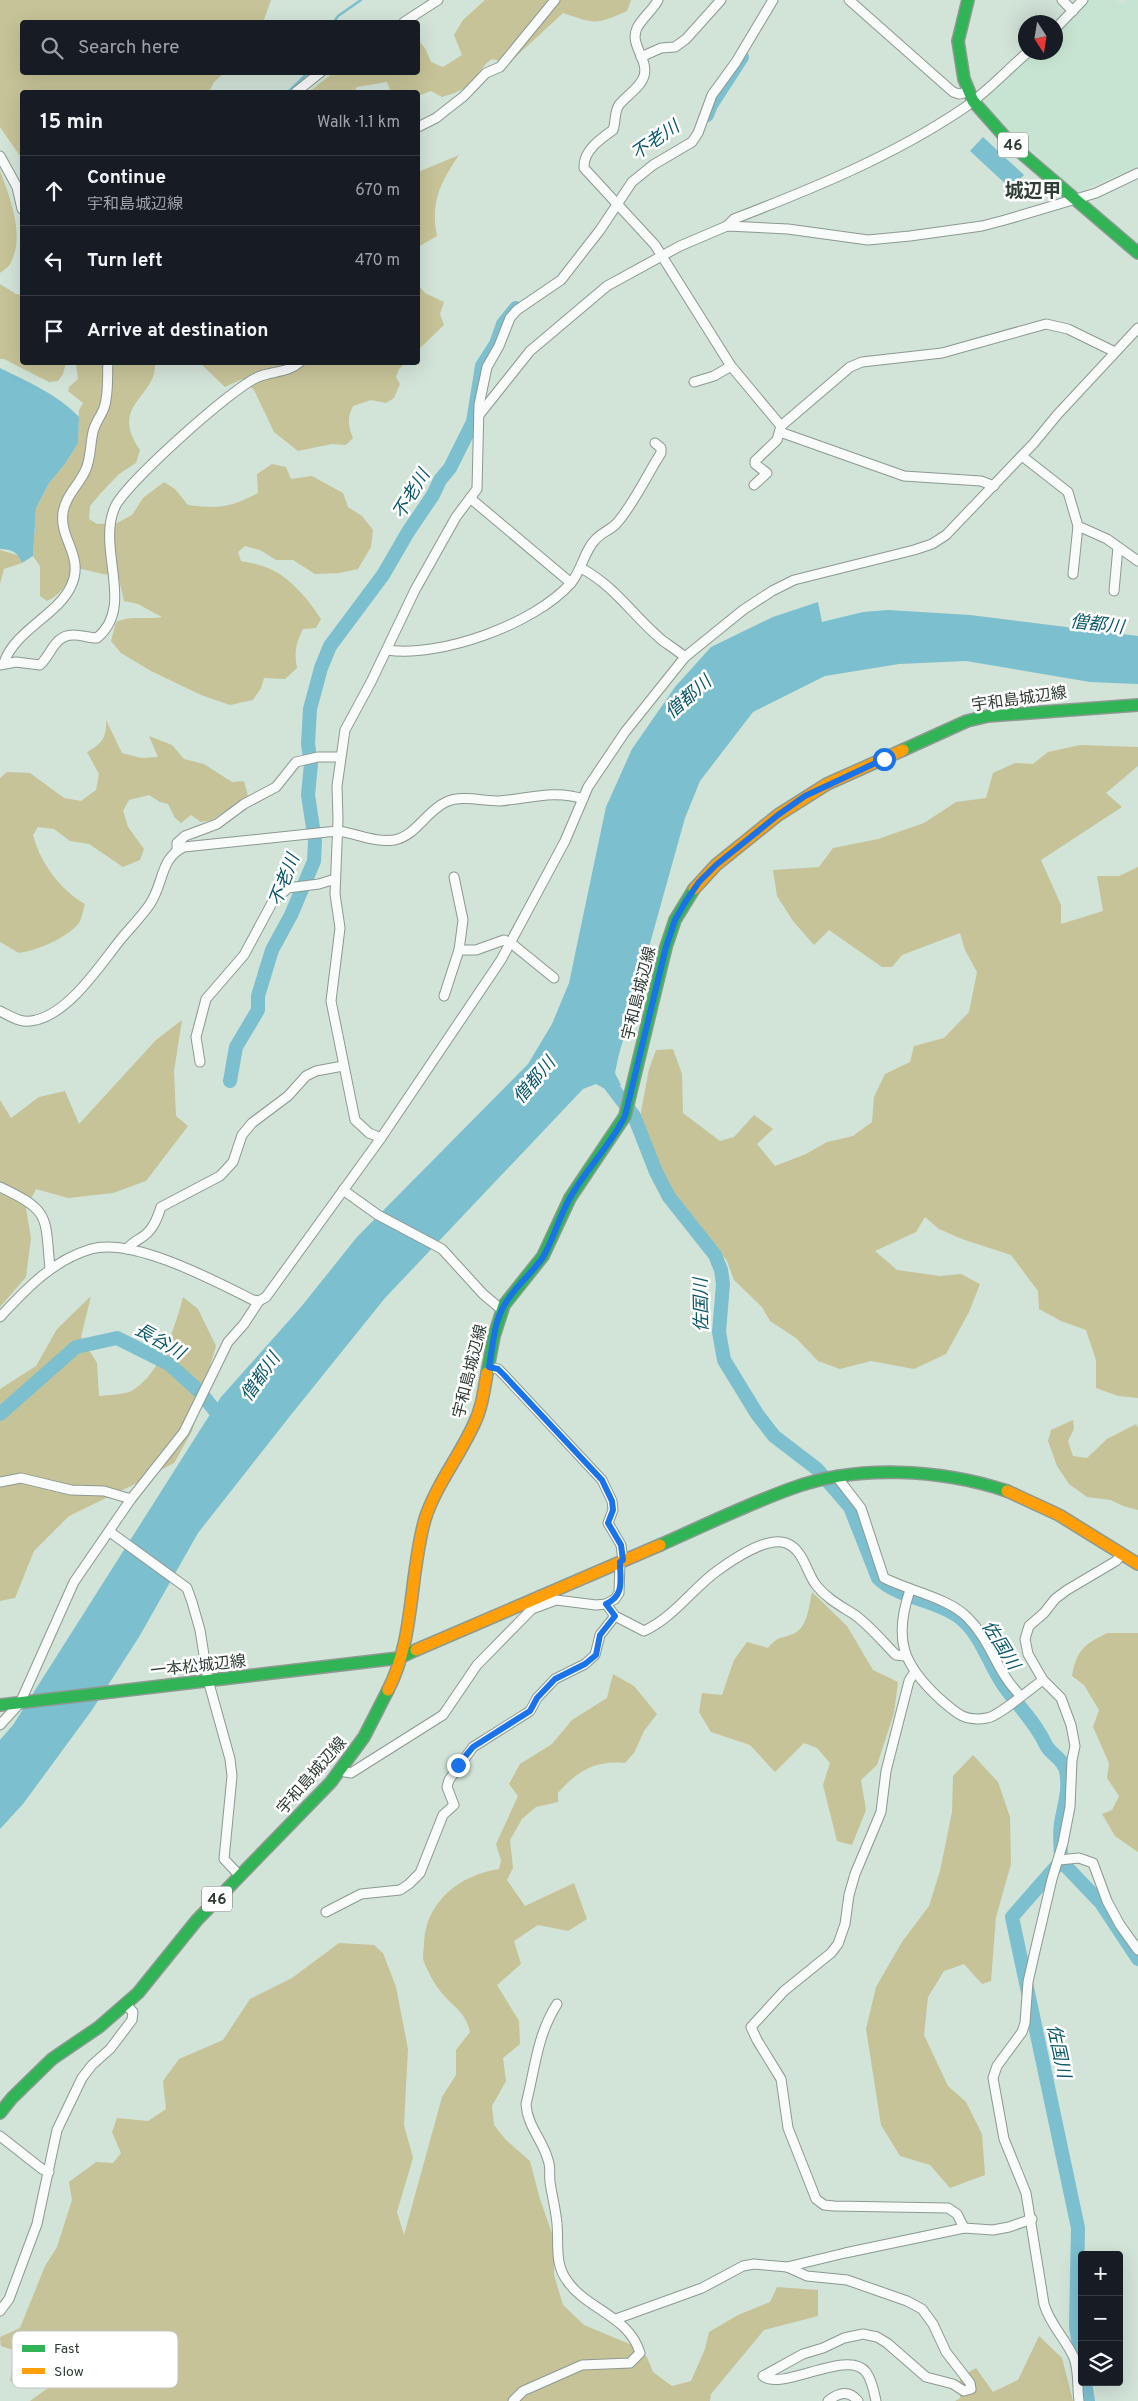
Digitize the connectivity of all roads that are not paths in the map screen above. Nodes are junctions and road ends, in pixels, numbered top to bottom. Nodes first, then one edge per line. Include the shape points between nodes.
1 (438, 0) edge
2 (555, 0) edge
3 (658, 0) edge
4 (721, 0) edge
5 (773, 0) edge
6 (849, 0) edge
7 (968, 0) edge
8 (1062, 0) edge
9 (1083, 0) edge
10 (1073, 11) junction
11 (407, 20) edge
12 (1063, 21) edge
13 (641, 57) junction
14 (1018, 60) edge
15 (317, 75) edge
16 (298, 90) edge
17 (971, 96) junction
18 (420, 126) edge
19 (0, 156) edge
20 (1138, 173) edge
21 (20, 200) edge
22 (1074, 200) junction
23 (617, 202) junction
24 (727, 226) junction
25 (1138, 253) edge
26 (662, 256) junction
27 (1138, 328) edge
28 (1115, 352) junction
29 (108, 365) edge
30 (296, 365) edge
31 (731, 366) junction
32 (694, 382) dead end
33 (479, 415) junction
34 (781, 429) junction
35 (656, 443) dead end
36 (1022, 456) junction
37 (754, 485) dead end
38 (994, 486) junction
39 (470, 498) junction
40 (1078, 526) junction
41 (1118, 547) junction
42 (1138, 560) edge
43 (581, 568) junction
44 (1074, 574) dead end
45 (571, 583) junction
46 (1114, 591) dead end
47 (387, 650) junction
48 (685, 657) junction
49 (2, 664) edge
50 (1138, 704) edge
51 (340, 757) junction
52 (583, 798) junction
53 (337, 831) junction
54 (177, 850) junction
55 (454, 877) dead end
56 (335, 879) junction
57 (511, 943) junction
58 (459, 950) junction
59 (554, 978) dead end
60 (444, 996) dead end
61 (0, 1010) edge
62 (200, 1062) dead end
63 (343, 1066) junction
64 (381, 1138) junction
65 (0, 1187) edge
66 (343, 1190) junction
67 (127, 1249) junction
68 (50, 1269) junction
69 (259, 1301) junction
70 (502, 1310) junction
71 (0, 1317) edge
72 (489, 1367) junction
73 (837, 1476) junction
74 (0, 1482) edge
75 (131, 1500) junction
76 (110, 1532) junction
77 (1122, 1554) junction
78 (621, 1561) junction
79 (1138, 1564) edge
80 (910, 1590) junction
81 (606, 1604) junction
82 (615, 1616) junction
83 (905, 1656) junction
84 (399, 1658) junction
85 (914, 1673) junction
86 (208, 1680) junction
87 (1043, 1680) junction
88 (1020, 1696) junction
89 (20, 1703) junction
90 (0, 1705) edge
91 (0, 1725) edge
92 (340, 1771) junction
93 (1059, 1860) junction
94 (240, 1876) junction
95 (326, 1912) dead end
96 (1138, 1950) edge
97 (557, 2004) dead end
98 (126, 2005) junction
99 (0, 2113) edge
100 (0, 2136) edge
101 (49, 2172) junction
102 (1032, 2219) junction
103 (964, 2228) junction
104 (787, 2267) junction
105 (0, 2311) edge
106 (616, 2318) junction
107 (513, 2401) edge
108 (828, 2401) edge
109 (858, 2401) edge
110 (876, 2401) edge
111 (1079, 2401) edge

1 - 11 street
2 - 18 street via 500,67 486,73 464,96
3 - 13 street via 637,27 635,39
4 - 13 street via 675,47 661,48
5 - 23 street via 712,95 692,142 653,165 632,182
6 - 17 street via 952,92
7 - 17 main road, 46 via 958,41 962,72
8 - 10 street
9 - 10 street
10 - 12 street
13 - 23 street via 645,67 644,78 618,106 613,130 589,151 584,162 584,168
14 - 17 street
15 - 16 street
17 - 22 main road, 46 via 1014,146
17 - 24 street via 912,140 812,189 734,219
19 - 21 street via 17,187
20 - 22 street
22 - 24 street via 982,226 885,239
22 - 25 main road, 46
23 - 26 street
23 - 33 street via 600,230 561,280 510,318 487,367
24 - 26 street
26 - 31 street
26 - 33 street via 607,286 530,350
27 - 28 street
28 - 34 street via 1068,329 1046,324 942,354 862,362 850,367
28 - 36 street
29 - 49 street via 104,407 94,427 90,459 66,501 63,514 75,559 71,589 21,638
30 - 49 street via 289,370 257,377 206,414 115,506 109,529 114,612 104,632 97,638 72,634 63,637 40,665
31 - 32 street
31 - 34 street
33 - 39 street via 477,489
34 - 37 street via 777,440 755,461 767,473
34 - 38 street via 904,476 980,481
35 - 43 street via 661,453 619,520 593,541
36 - 38 street
36 - 40 street via 1068,492
38 - 48 street via 946,535 932,544 794,580 735,616
39 - 45 street
39 - 47 street via 415,590
40 - 41 street
40 - 44 street
41 - 42 street
41 - 46 street
43 - 45 street
43 - 48 street via 620,596 662,640
45 - 47 street via 551,602 527,616 476,638 440,648
47 - 51 street via 345,730
48 - 52 street via 625,732
50 - 70 main road, 宇和島城辺線 / 46 via 1034,711 967,721 827,784 778,815 710,871 675,920 642,1039 628,1107 617,1132 570,1198 539,1263 508,1298
51 - 53 street
51 - 54 street via 296,762 276,787 244,804 217,824 185,836 178,843
52 - 53 street via 544,794 500,801 458,799 446,802 408,834 384,841
52 - 57 street via 565,841
53 - 54 street via 199,844
53 - 56 street
54 - 61 street via 165,864 150,903 70,999 48,1016 36,1020 18,1021
55 - 58 street via 463,915
56 - 62 street via 288,888 273,901 244,955 206,999 196,1037
56 - 63 street via 340,928 331,1001
57 - 58 street via 504,940 476,950
57 - 59 street
57 - 64 street
58 - 60 street
63 - 64 street via 355,1120 369,1133
63 - 67 street via 306,1076 288,1096 252,1123 242,1135 233,1162 220,1176 161,1207 147,1234
64 - 66 street
65 - 68 street via 22,1197 42,1214 47,1231
66 - 69 street via 266,1297
66 - 70 street via 378,1215 442,1249
67 - 68 street via 92,1249
67 - 69 street via 196,1271
68 - 71 street
69 - 75 street via 228,1342 184,1432
70 - 72 main road, 宇和島城辺線 / 46
72 - 78 street via 504,1375 602,1480 612,1501 613,1510 608,1523 621,1545
72 - 84 main road, 宇和島城辺線 / 46 via 474,1425 433,1497 425,1520
73 - 77 main road, 一本松城辺線 via 918,1472 987,1485 1046,1508
73 - 78 main road, 一本松城辺線 via 790,1488
73 - 80 street via 861,1508 884,1578
74 - 75 street via 21,1478 72,1490 104,1491
75 - 76 street
76 - 86 street via 187,1588 200,1630
76 - 89 street via 74,1582
77 - 79 main road, 一本松城辺線
77 - 87 street via 1116,1561 1067,1590 1029,1626 1025,1639 1028,1654
78 - 81 street via 619,1593
78 - 84 main road, 一本松城辺線
80 - 83 street via 903,1615
80 - 88 street via 954,1607 968,1617 992,1651 1007,1683
81 - 82 street
81 - 92 street via 556,1600 532,1610 477,1665 443,1715 351,1773
82 - 83 street via 644,1630 658,1624 717,1571 759,1546 780,1542 792,1546 799,1553 816,1584 834,1603 856,1616 896,1655
82 - 95 street via 600,1635 596,1655 555,1679 530,1711 473,1747 458,1765 448,1787 454,1805 443,1815 420,1873 400,1890 360,1894
83 - 85 street
84 - 86 main road, 一本松城辺線
84 - 92 main road, 宇和島城辺線 / 46 via 379,1711
85 - 88 street via 963,1718 990,1718
85 - 103 street via 909,1681 890,1756 881,1812 848,1895 845,1924 838,1944 784,1992 752,2027 756,2040 781,2079 788,2128 816,2199 824,2205 834,2206 948,2208 957,2214
86 - 89 main road, 一本松城辺線
86 - 94 street via 232,1776 224,1859
87 - 88 street
87 - 93 street via 1061,1698 1075,1746 1070,1806
89 - 90 main road, 一本松城辺線
89 - 91 street
92 - 94 main road, 宇和島城辺線 / 46
93 - 96 street via 1078,1858 1093,1863 1107,1901
93 - 102 street via 1028,1982 1022,2032 997,2066 993,2078 1004,2139 1026,2193
94 - 98 main road, 宇和島城辺線 / 46 via 197,1920
97 - 106 street via 541,2036 526,2104 527,2115 548,2159 560,2270 584,2298
98 - 99 main road, 宇和島城辺線 / 46 via 52,2059
98 - 101 street via 133,2012 132,2020 82,2078 57,2130
100 - 101 street
101 - 105 street via 37,2224 9,2299
102 - 103 street via 1009,2228
102 - 111 street via 1047,2316 1073,2357
103 - 104 street
104 - 106 street via 743,2266 702,2288
104 - 110 street via 807,2276 847,2280 922,2309 946,2352 970,2383 971,2390 964,2391 953,2384 926,2377 887,2343 863,2334 803,2354 763,2376 779,2380 833,2367 857,2366 865,2370
106 - 107 street via 637,2344 640,2353 636,2358 630,2362 582,2365 523,2391
108 - 109 street via 844,2393

